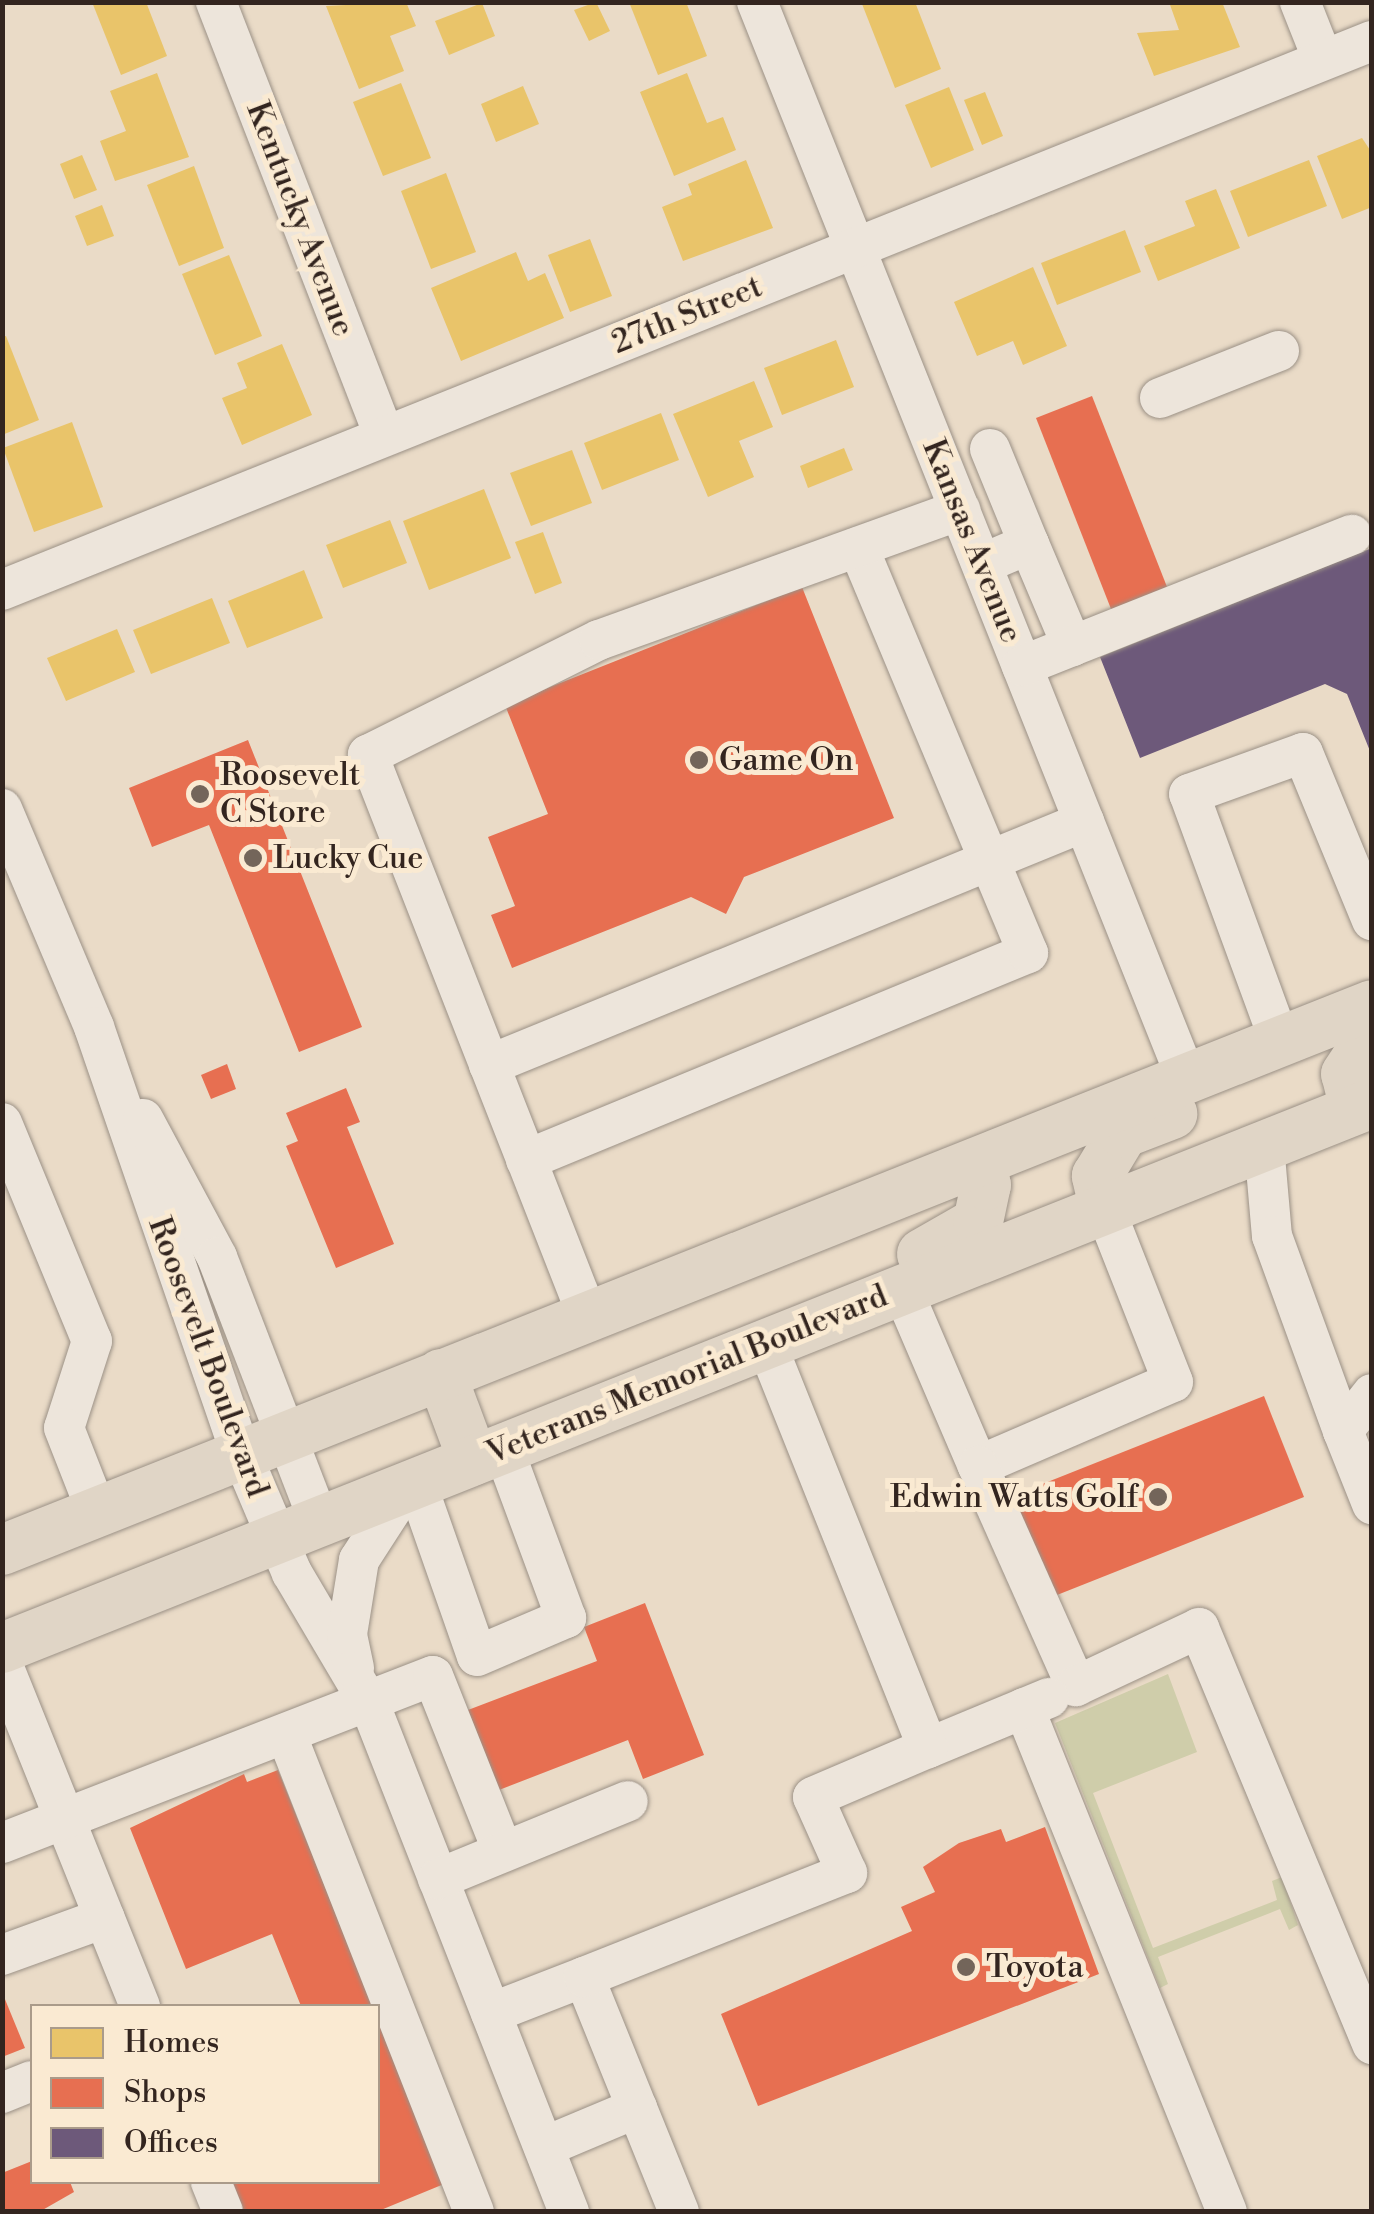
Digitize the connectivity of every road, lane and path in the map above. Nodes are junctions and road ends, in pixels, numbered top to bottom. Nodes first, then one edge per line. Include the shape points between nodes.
1 (216, 2) edge
2 (757, 2) edge
3 (1300, 2) edge
4 (1372, 41) edge
5 (1323, 60) junction
6 (855, 247) junction
7 (1279, 351) dead end
8 (1160, 398) dead end
9 (384, 436) junction
10 (990, 449) dead end
11 (960, 510) junction
12 (1352, 535) dead end
13 (1029, 544) junction
14 (858, 547) junction
15 (982, 564) junction
16 (2, 590) edge
17 (1072, 646) junction
18 (1022, 666) junction
19 (2, 809) edge
20 (1084, 822) junction
21 (992, 859) junction
22 (1372, 920) edge
23 (1372, 1006) edge
24 (1372, 1034) edge
25 (1280, 1042) junction
26 (489, 1065) junction
27 (1187, 1080) junction
28 (1363, 1106) edge
29 (2, 1122) edge
30 (1264, 1144) junction
31 (526, 1160) junction
32 (976, 1163) junction
33 (1104, 1207) junction
34 (902, 1289) junction
35 (588, 1317) junction
36 (766, 1343) junction
37 (441, 1374) junction
38 (1372, 1394) edge
39 (609, 1406) junction
40 (1343, 1431) junction
41 (264, 1445) junction
42 (488, 1454) junction
43 (978, 1466) junction
44 (411, 1484) junction
45 (1372, 1504) edge
46 (96, 1512) junction
47 (297, 1530) junction
48 (7, 1538) edge
49 (2, 1648) edge
50 (477, 1656) junction
51 (2, 1663) edge
52 (433, 1676) junction
53 (1076, 1686) junction
54 (362, 1689) junction
55 (1024, 1708) junction
56 (287, 1736) junction
57 (928, 1748) junction
58 (628, 1801) dead end
59 (64, 1819) junction
60 (2, 1844) edge
61 (503, 1852) junction
62 (438, 1879) junction
63 (104, 1918) junction
64 (2, 1955) edge
65 (584, 1978) junction
66 (139, 2004) edge
67 (491, 2013) junction
68 (1372, 2044) edge
69 (30, 2081) edge
70 (2, 2093) edge
71 (637, 2108) junction
72 (544, 2147) junction
73 (212, 2184) edge
74 (223, 2212) edge
75 (474, 2212) edge
76 (569, 2212) edge
77 (680, 2212) edge
78 (1227, 2212) edge

1 - 9 street, Kentucky Avenue
2 - 6 street, Kansas Avenue
3 - 5 street
4 - 5 street, 27th Street
5 - 6 street, 27th Street
6 - 9 street, 27th Street
6 - 11 street, Kansas Avenue
7 - 8 street
9 - 16 street, 27th Street
10 - 13 street
11 - 14 street
11 - 15 street, Kansas Avenue
12 - 17 street
13 - 15 street
13 - 17 street
14 - 21 street
14 - 26 street via 600,640 368,755
15 - 18 street, Kansas Avenue
17 - 18 street
18 - 20 street, Kansas Avenue
19 - 41 street, Roosevelt Boulevard via 94,1027 217,1257
20 - 21 street
20 - 27 street, Kansas Avenue
21 - 26 street
21 - 31 street via 1028,953
22 - 25 street via 1303,753 1189,794
23 - 25 main road
24 - 28 main road via 1346,1074
24 - 33 main road via 1123,1133 1097,1176
25 - 27 main road
26 - 31 street
27 - 32 main road
28 - 30 main road, Veterans Memorial Boulevard
29 - 46 street via 92,1341 64,1428
30 - 33 main road, Veterans Memorial Boulevard
30 - 40 street via 1272,1236
31 - 35 street
32 - 35 main road
32 - 39 main road via 986,1202 958,1240 642,1364
33 - 34 main road, Veterans Memorial Boulevard
33 - 43 street via 1173,1382
34 - 36 main road, Veterans Memorial Boulevard
34 - 43 street
35 - 37 main road
36 - 39 main road, Veterans Memorial Boulevard
36 - 57 street
37 - 41 main road
37 - 42 main road
38 - 40 street
39 - 42 main road, Veterans Memorial Boulevard
40 - 45 street
41 - 46 main road
41 - 47 street, Roosevelt Boulevard
42 - 44 main road, Veterans Memorial Boulevard
42 - 50 street via 566,1618
43 - 53 street
44 - 47 main road, Veterans Memorial Boulevard
44 - 50 street
44 - 54 street, Roosevelt Boulevard via 359,1560 347,1634
46 - 48 main road
47 - 49 main road, Veterans Memorial Boulevard
47 - 54 street, Roosevelt Boulevard
50 - 52 street
51 - 59 street
52 - 54 street
52 - 61 street
53 - 55 street
53 - 68 street via 1199,1628
54 - 56 street
54 - 62 street, Roosevelt Boulevard
55 - 57 street
55 - 78 street
56 - 59 street
56 - 75 street
57 - 65 street via 813,1797 846,1873
58 - 61 street
59 - 60 street
59 - 63 street
61 - 62 street
62 - 67 street, Roosevelt Boulevard
63 - 64 street
63 - 66 street
65 - 67 street
65 - 71 street
67 - 72 street, Roosevelt Boulevard
69 - 70 street
71 - 72 street
71 - 77 street
72 - 76 street, Roosevelt Boulevard
73 - 74 street

